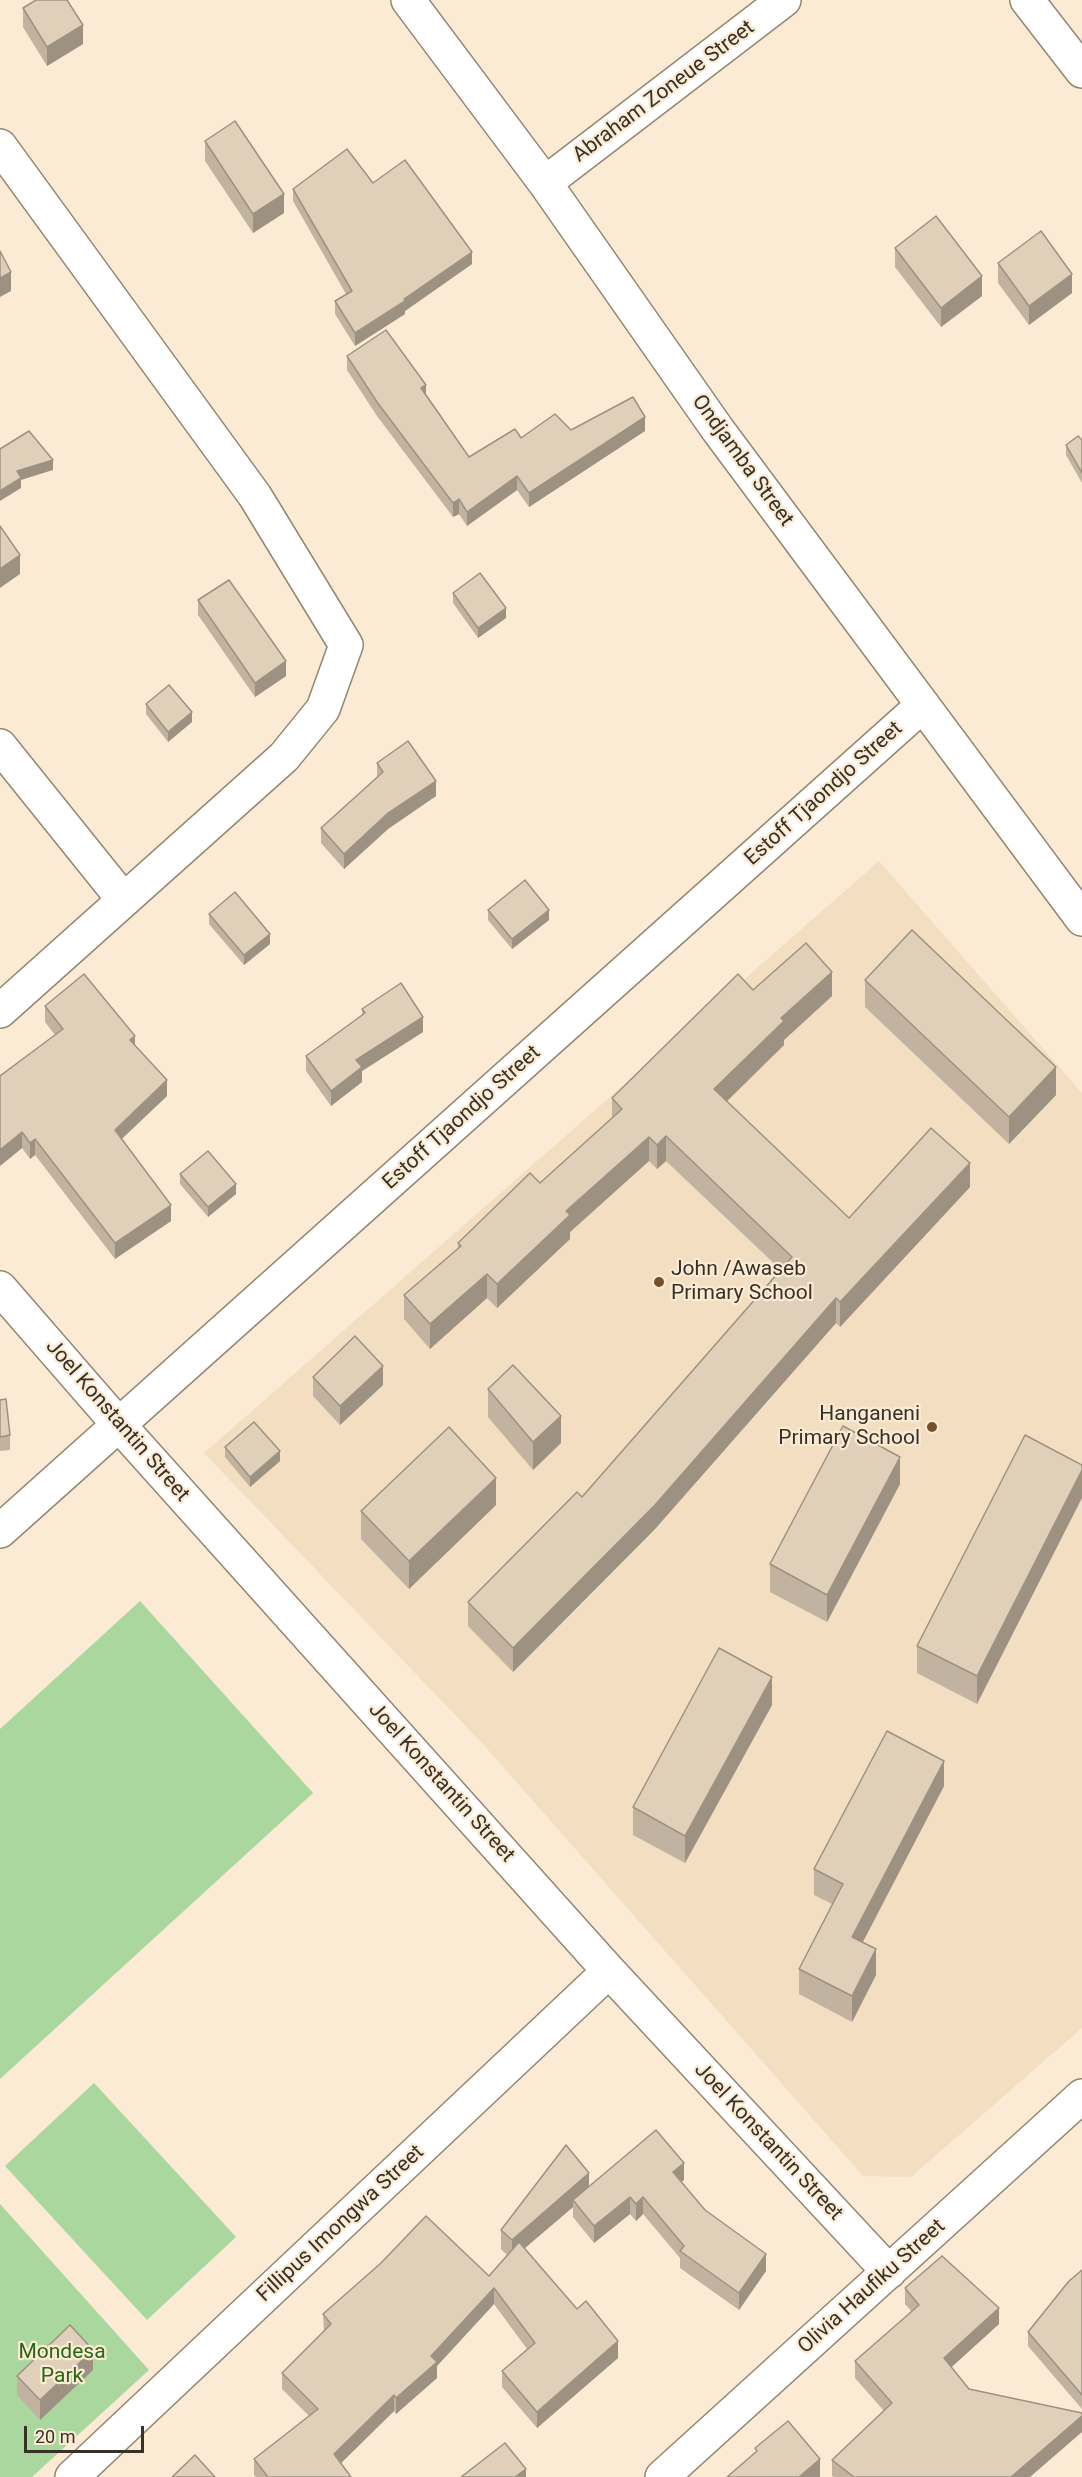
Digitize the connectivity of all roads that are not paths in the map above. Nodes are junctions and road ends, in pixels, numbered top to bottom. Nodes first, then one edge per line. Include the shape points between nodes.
1 (408, 0) edge
2 (784, 0) edge
3 (1027, 0) edge
4 (1082, 71) edge
5 (0, 147) edge
6 (545, 183) junction
7 (923, 705) junction
8 (0, 746) edge
9 (123, 898) junction
10 (1082, 919) edge
11 (0, 1011) edge
12 (0, 1288) edge
13 (119, 1425) junction
14 (0, 1531) edge
15 (609, 1971) junction
16 (1082, 2096) edge
17 (889, 2272) junction
18 (72, 2477) edge
19 (662, 2477) edge

1 - 6 street, Ondjamba Street
2 - 6 street, Abraham Zoneue Street
3 - 4 street
5 - 9 street via 255,496 346,645 323,709 284,757
6 - 7 street, Ondjamba Street via 718,430
7 - 10 street, Ondjamba Street
7 - 13 street, Estoff Tjaondjo Street
8 - 9 street
9 - 11 street
12 - 13 street, Joel Konstantin Street
13 - 14 street, Estoff Tjaondjo Street
13 - 15 street, Joel Konstantin Street
15 - 17 street, Joel Konstantin Street
15 - 18 street, Fillipus Imongwa Street
16 - 17 street, Olivia Haufiku Street
17 - 19 street, Olivia Haufiku Street

